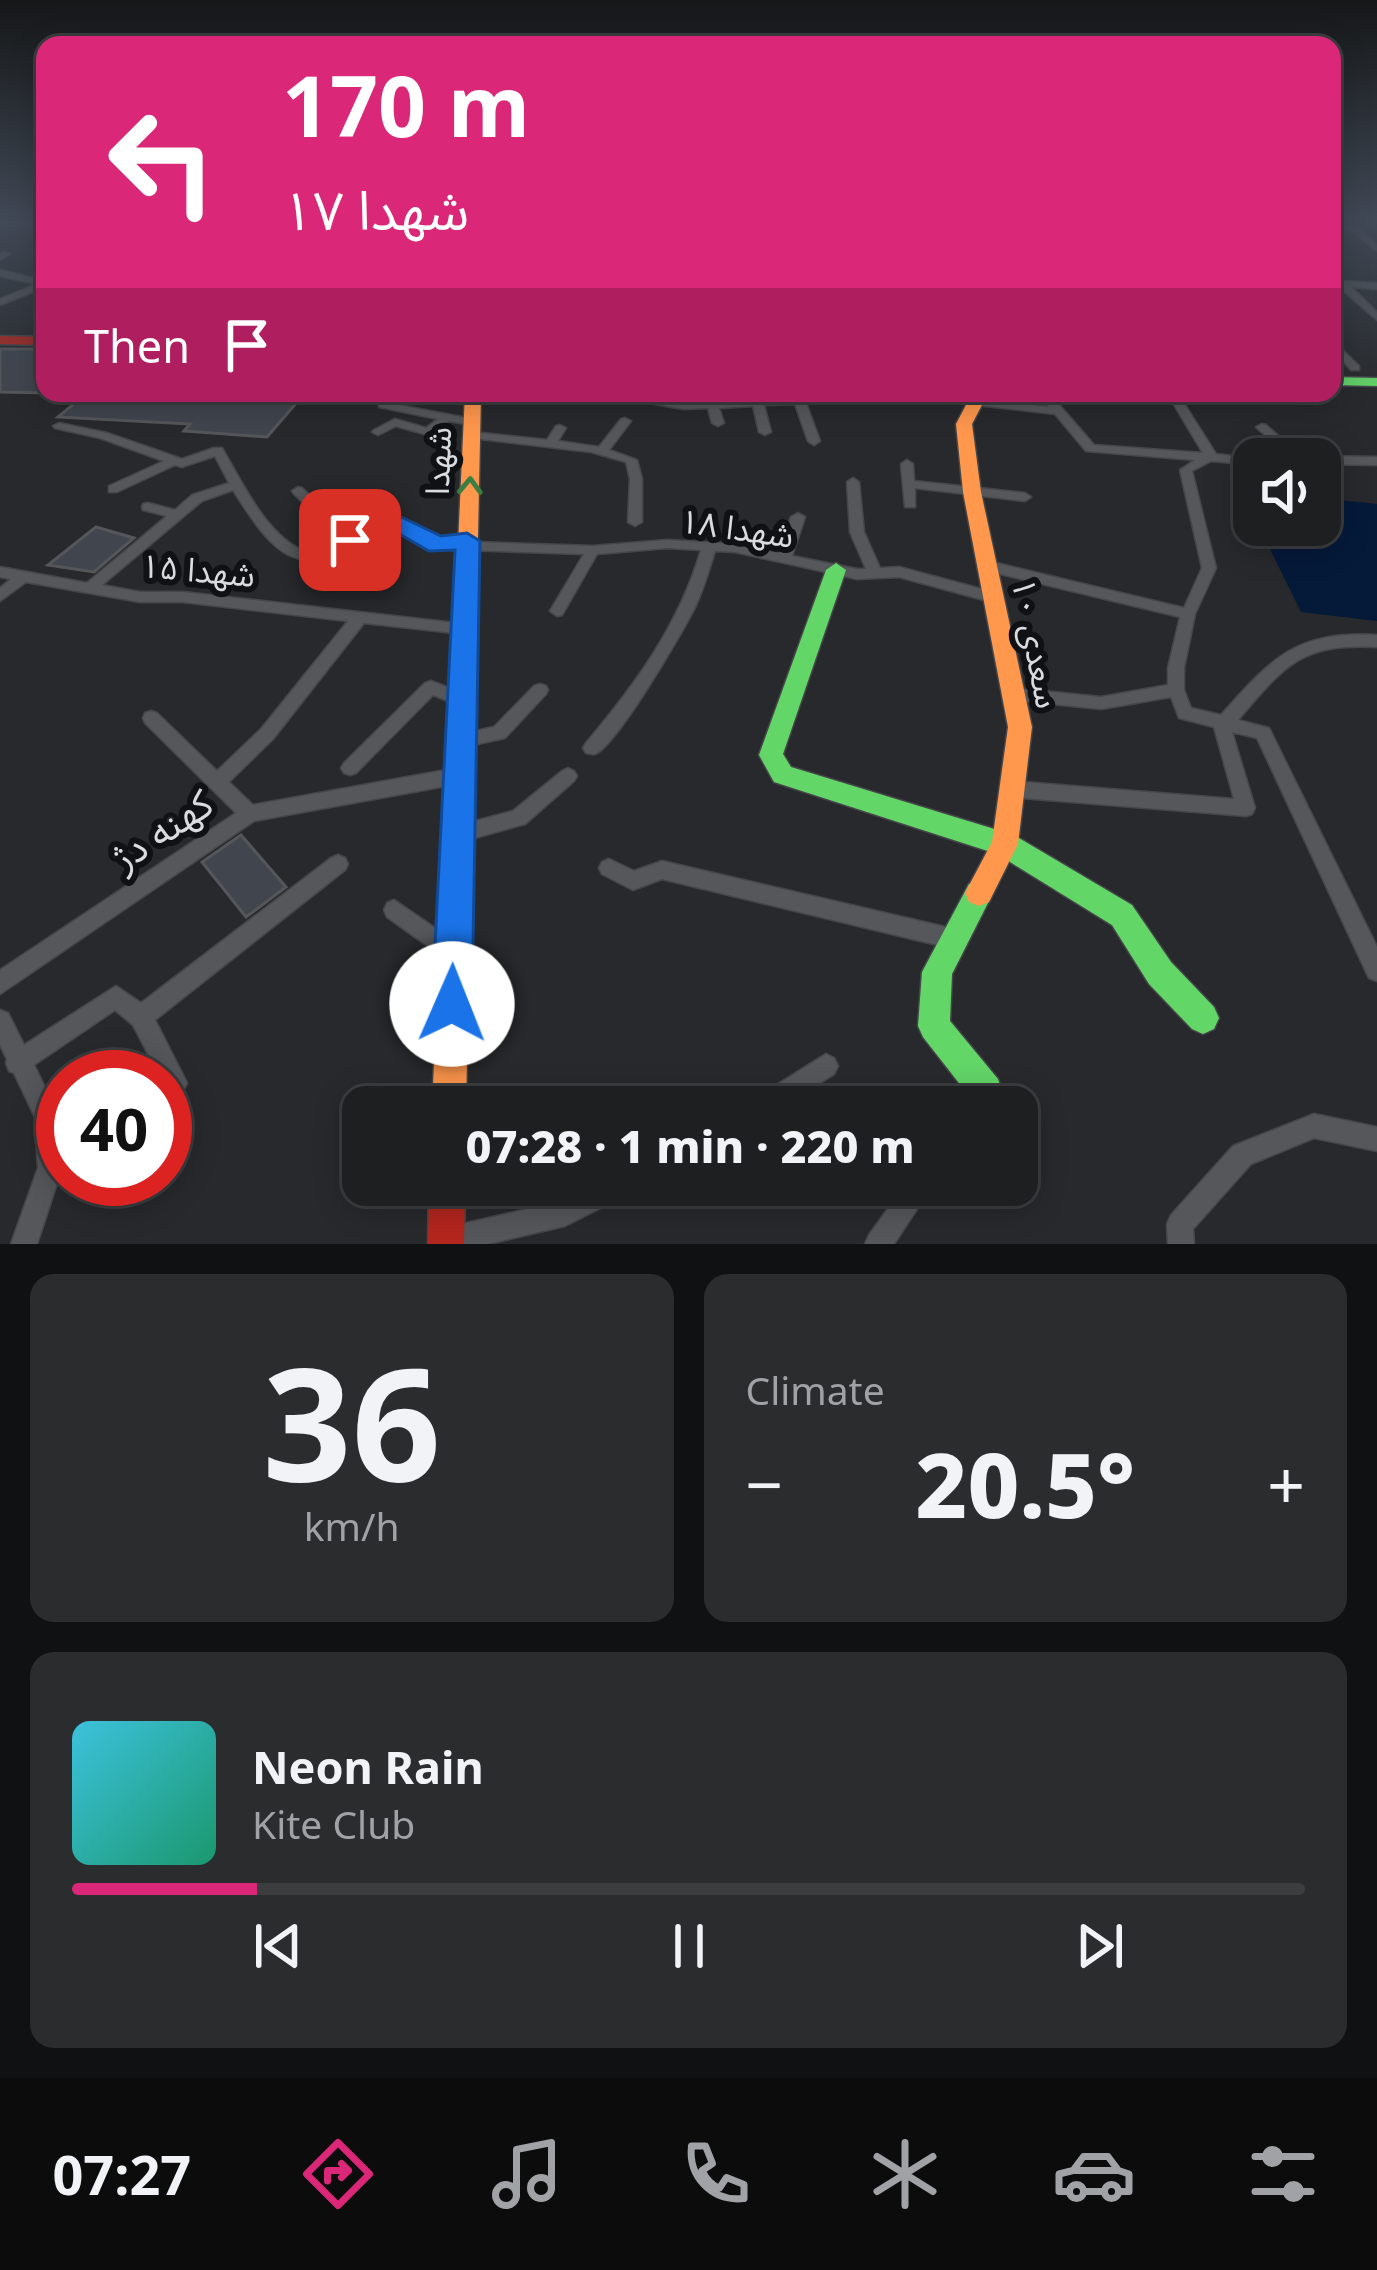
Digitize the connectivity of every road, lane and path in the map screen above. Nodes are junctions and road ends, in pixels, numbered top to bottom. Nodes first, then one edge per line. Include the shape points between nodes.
1 (1341, 284) edge
2 (1377, 286) edge
3 (1341, 287) edge
4 (36, 288) edge
5 (0, 302) edge
6 (1377, 317) edge
7 (0, 328) edge
8 (36, 329) edge
9 (0, 340) edge
10 (36, 341) edge
11 (1360, 374) edge
12 (1377, 401) edge
13 (473, 402) edge
14 (661, 402) edge
15 (758, 402) joint
16 (800, 402) edge
17 (972, 402) edge
18 (999, 402) edge
19 (1049, 402) edge
20 (1178, 402) edge
21 (713, 404) junction
22 (383, 405) dead end
23 (1055, 411) junction
24 (448, 417) junction
25 (626, 421) dead end
26 (718, 423) dead end
27 (59, 426) dead end
28 (1262, 427) dead end
29 (472, 428) junction
30 (560, 428) dead end
31 (378, 432) dead end
32 (765, 433) dead end
33 (1275, 438) edge
34 (814, 441) dead end
35 (550, 445) junction
36 (602, 452) junction
37 (1211, 456) junction
38 (1233, 458) edge
39 (1341, 460) edge
40 (173, 461) junction
41 (1377, 461) edge
42 (908, 464) dead end
43 (853, 482) dead end
44 (235, 484) junction
45 (909, 484) junction
46 (113, 489) dead end
47 (298, 490) dead end
48 (972, 492) junction
49 (1025, 497) dead end
50 (910, 504) dead end
51 (148, 507) dead end
52 (177, 515) junction
53 (798, 517) dead end
54 (635, 522) dead end
55 (350, 540) junction
56 (467, 543) junction
57 (709, 547) junction
58 (593, 550) junction
59 (784, 560) junction
60 (988, 566) junction
61 (836, 570) junction
62 (0, 572) edge
63 (875, 573) junction
64 (24, 576) junction
65 (90, 588) junction
66 (0, 596) edge
67 (995, 598) junction
68 (557, 610) dead end
69 (1188, 614) junction
70 (360, 617) junction
71 (464, 628) junction
72 (1377, 641) edge
73 (540, 690) dead end
74 (1176, 690) junction
75 (1014, 694) junction
76 (461, 700) junction
77 (151, 718) dead end
78 (1222, 726) junction
79 (459, 741) junction
80 (592, 748) dead end
81 (350, 768) dead end
82 (458, 776) junction
83 (568, 776) dead end
84 (218, 781) junction
85 (1011, 789) junction
86 (250, 814) junction
87 (456, 834) junction
88 (1005, 844) junction
89 (338, 864) dead end
90 (609, 868) dead end
91 (394, 910) dead end
92 (954, 939) junction
93 (453, 952) junction
94 (1377, 970) edge
95 (0, 983) edge
96 (141, 1017) junction
97 (1203, 1018) dead end
98 (0, 1021) edge
99 (158, 1050) edge
100 (17, 1063) junction
101 (826, 1066) dead end
102 (450, 1086) edge
103 (795, 1086) edge
104 (972, 1086) edge
105 (1377, 1139) edge
106 (447, 1206) edge
107 (578, 1206) edge
108 (905, 1206) edge
109 (446, 1242) edge
110 (24, 1244) edge
111 (878, 1244) edge
112 (1181, 1244) edge

1 - 2 street
3 - 6 street
4 - 5 street
7 - 8 street
9 - 10 street
11 - 12 street
13 - 29 street, شهدا
14 - 21 street
15 - 21 street
15 - 32 street
16 - 34 street
17 - 48 street, سعدی ۱۰ via 964,424
18 - 23 street
19 - 23 street
20 - 37 street
21 - 26 street
22 - 24 street
23 - 37 street via 1090,448
24 - 29 street
24 - 31 street via 428,432 395,422
25 - 36 street
27 - 40 street
28 - 33 street
29 - 35 street
56 -> 29 street, شهدا
30 - 35 street
35 - 36 street
36 - 54 street via 631,460
37 - 38 street
37 - 69 street via 1186,470 1209,568
39 - 41 street
40 - 44 street via 218,451
40 - 46 street
42 - 45 street
43 - 63 street via 857,532
44 - 52 street
44 - 55 street, شهدا ۱۸ via 291,554 309,558
45 - 48 street
45 - 50 street
47 - 55 street
48 - 49 street
48 - 60 street, سعدی ۱۰
51 - 52 street
52 - 65 street
53 - 59 street
55 - 56 street, شهدا ۱۸ via 395,522 438,545
56 - 58 street, شهدا ۱۸
56 - 71 street, شهدا
57 - 58 street, شهدا ۱۸
57 - 59 street, شهدا ۱۸
57 - 80 street via 699,590
58 - 68 street
59 - 61 street, شهدا ۱۸
60 - 67 street, سعدی ۱۰
60 - 69 street
61 - 63 street, شهدا ۱۸
61 - 88 street via 771,755 783,775
62 - 64 street, شهدا ۱۵
63 - 67 street, شهدا ۱۸
64 - 65 street, شهدا ۱۵
64 - 66 street
65 - 70 street, شهدا ۱۵
67 - 75 street, سعدی ۱۰
69 - 74 street
70 - 71 street, شهدا ۱۵
70 - 84 street via 268,734
71 - 76 street, شهدا
72 - 78 street via 1314,642 1285,656
73 - 79 street via 499,734
74 - 75 street via 1101,703
74 - 78 street via 1185,713
75 - 85 street, سعدی ۱۰ via 1019,728
76 - 79 street, شهدا
76 - 81 street via 431,687
77 - 84 street
78 - 85 street via 1246,808
78 - 94 street via 1263,733
79 - 82 street, شهدا
82 - 86 street, کهنه دژ
82 - 87 street, شهدا
83 - 87 street via 518,818
84 - 86 street
85 - 88 street, سعدی ۱۰
86 - 95 street, کهنه دژ
87 - 93 street, شهدا
88 - 92 street, سعدی ۱۰
88 - 97 street via 1122,915 1160,974
89 - 96 street
90 - 92 street via 633,881 662,870
91 - 93 street
92 - 104 street, سعدی ۱۰ via 937,972 934,1026
93 - 102 street, شهدا
96 - 99 street
96 - 100 street via 116,997
98 - 100 street
100 - 110 street via 47,1116 50,1168
101 - 103 street
105 - 112 street via 1314,1126 1242,1155 1180,1224
106 - 109 street
107 - 109 street
108 - 111 street

